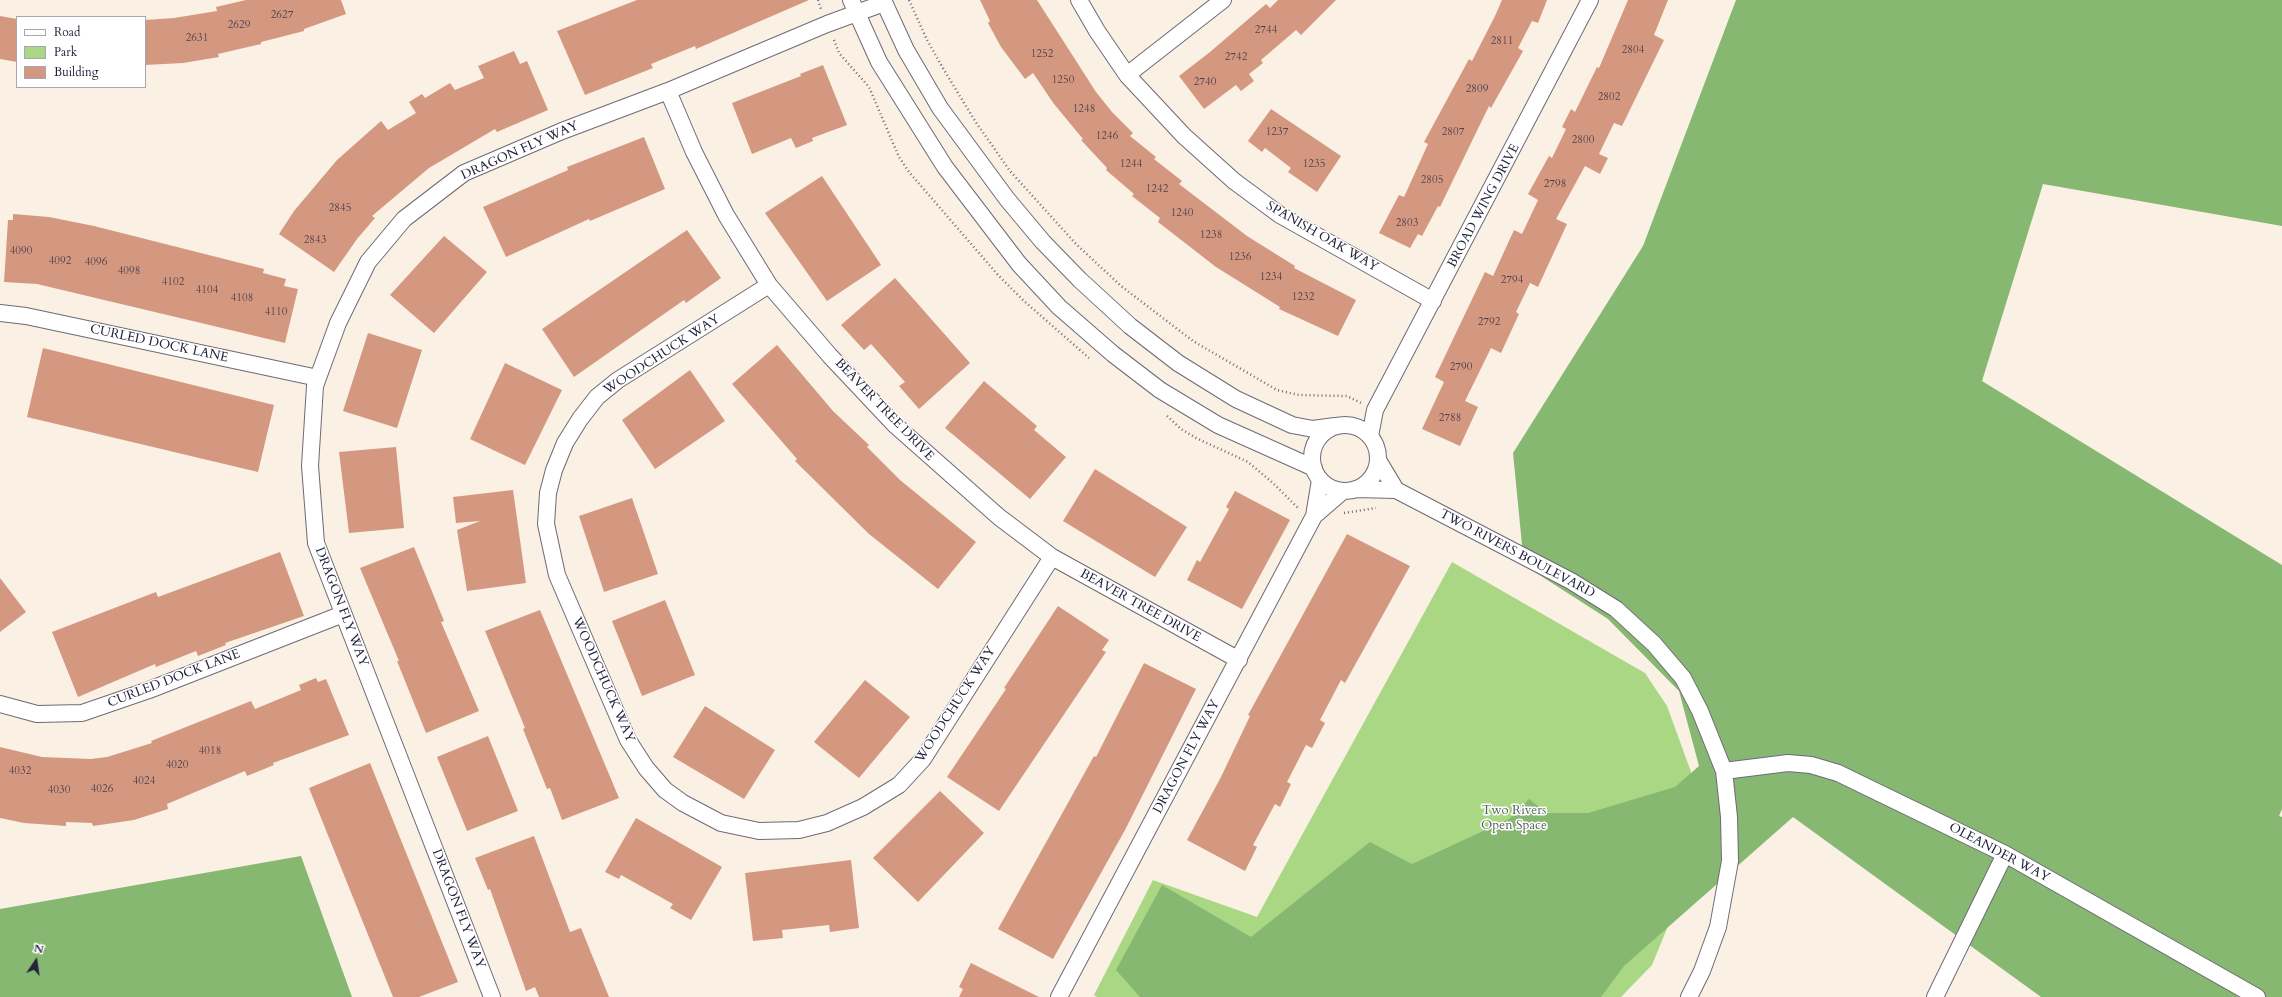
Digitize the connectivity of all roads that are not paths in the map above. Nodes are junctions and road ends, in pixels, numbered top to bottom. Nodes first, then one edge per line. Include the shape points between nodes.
1 (1079, 0) edge
2 (1223, 0) edge
3 (1590, 0) edge
4 (884, 1) edge
5 (854, 7) edge
6 (1127, 75) junction
7 (668, 91) junction
8 (769, 285) junction
9 (1434, 301) junction
10 (0, 313) edge
11 (318, 378) junction
12 (1375, 410) junction
13 (1341, 426) junction
14 (1370, 436) junction
15 (1378, 460) junction
16 (1317, 474) junction
17 (1349, 490) junction
18 (1396, 490) junction
19 (1314, 516) junction
20 (1052, 557) junction
21 (343, 614) junction
22 (1239, 660) junction
23 (0, 704) edge
24 (1724, 771) junction
25 (2006, 854) junction
26 (492, 997) edge
27 (1059, 997) edge
28 (1689, 997) edge
29 (1935, 997) edge
30 (2256, 997) edge

1 - 6 street, SPANISH OAK WAY via 1097,32
2 - 6 street
3 - 9 street, BROAD WING DRIVE
4 - 5 street, DRAGON FLY WAY
4 - 13 street via 906,50 940,108 1007,199 1043,242 1080,280 1130,326 1178,363 1236,399 1292,425 1313,429
5 - 7 street, DRAGON FLY WAY via 828,24
5 - 16 street, TWO RIVERS BOULEVARD via 879,62 945,167 1019,264 1059,307 1113,354 1160,390 1218,425
6 - 9 street, SPANISH OAK WAY via 1184,136 1234,181 1280,215
7 - 8 street, BEAVER TREE DRIVE via 694,152 726,215
7 - 11 street, DRAGON FLY WAY via 562,131 464,173 404,219 368,262 338,323
8 - 20 street, BEAVER TREE DRIVE via 894,425 999,518
8 - 20 street, WOODCHUCK WAY via 618,380 597,397 565,444 548,492 546,524 557,575 628,740 646,768 665,790 683,803 721,823 759,831 799,830 827,823 899,785 923,759
9 - 12 street, BROAD WING DRIVE
10 - 11 street, CURLED DOCK LANE via 26,316
11 - 21 street, DRAGON FLY WAY via 315,386 310,466 316,543
12 - 13 street
12 - 14 street, BROAD WING DRIVE
13 - 14 street via 1360,428
13 - 16 street via 1323,433 1315,443 1312,456
14 - 15 street via 1377,448
15 - 17 street via 1375,473 1367,483
15 - 18 street
16 - 17 street, TWO RIVERS BOULEVARD via 1330,488
16 - 19 street, DRAGON FLY WAY
17 - 18 street, TWO RIVERS BOULEVARD
17 - 19 street, DRAGON FLY WAY
18 - 24 street, TWO RIVERS BOULEVARD via 1571,581 1616,610 1654,644 1683,678 1700,711
19 - 22 street, DRAGON FLY WAY
20 - 22 street, BEAVER TREE DRIVE
21 - 23 street, CURLED DOCK LANE via 149,690 82,713 37,714
21 - 26 street, DRAGON FLY WAY
22 - 27 street, DRAGON FLY WAY
24 - 25 street, OLEANDER WAY via 1788,763 1811,765 1838,773
24 - 28 street, TWO RIVERS BOULEVARD via 1730,861 1718,926 1702,971
25 - 29 street
25 - 30 street, OLEANDER WAY

